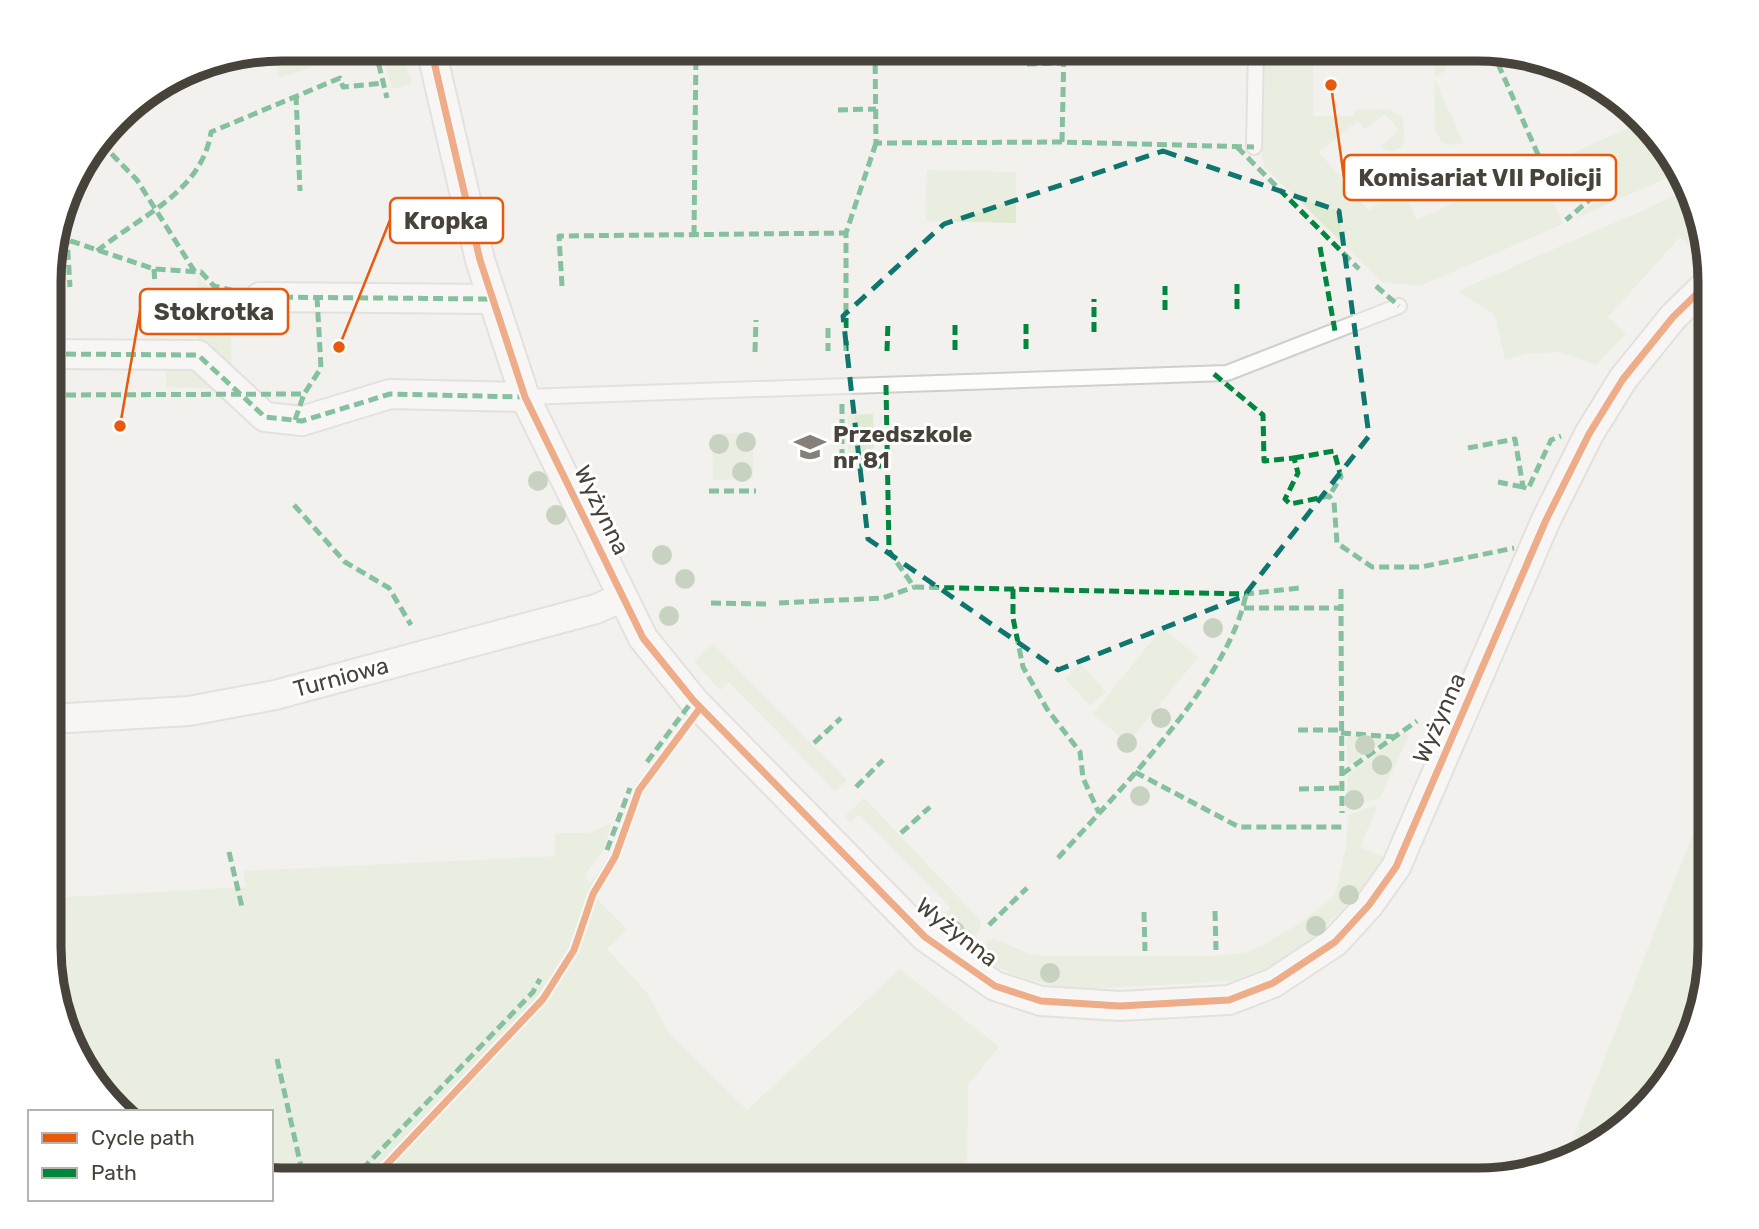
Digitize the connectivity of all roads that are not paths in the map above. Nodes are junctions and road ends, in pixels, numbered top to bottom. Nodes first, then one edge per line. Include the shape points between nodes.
1 (434, 62) edge
2 (1256, 62) edge
3 (1254, 147) dead end
4 (1697, 294) edge
5 (260, 296) dead end
6 (491, 299) junction
7 (1399, 306) dead end
8 (61, 355) edge
9 (526, 397) junction
10 (622, 597) junction
11 (62, 718) edge

1 - 6 street, Wyżynna
2 - 3 lane
4 - 10 street, Wyżynna via 1623,379 1589,434 1546,520 1396,867 1335,942 1273,984 1229,1000 1120,1006 1041,1001 995,986 959,963 925,937 693,700 643,638
5 - 6 street
6 - 9 street, Wyżynna
7 - 9 lane via 1227,373
8 - 9 street via 198,355 265,417 303,421 390,394
9 - 10 street, Wyżynna
10 - 11 street, Turniowa via 596,609 275,695 189,711

